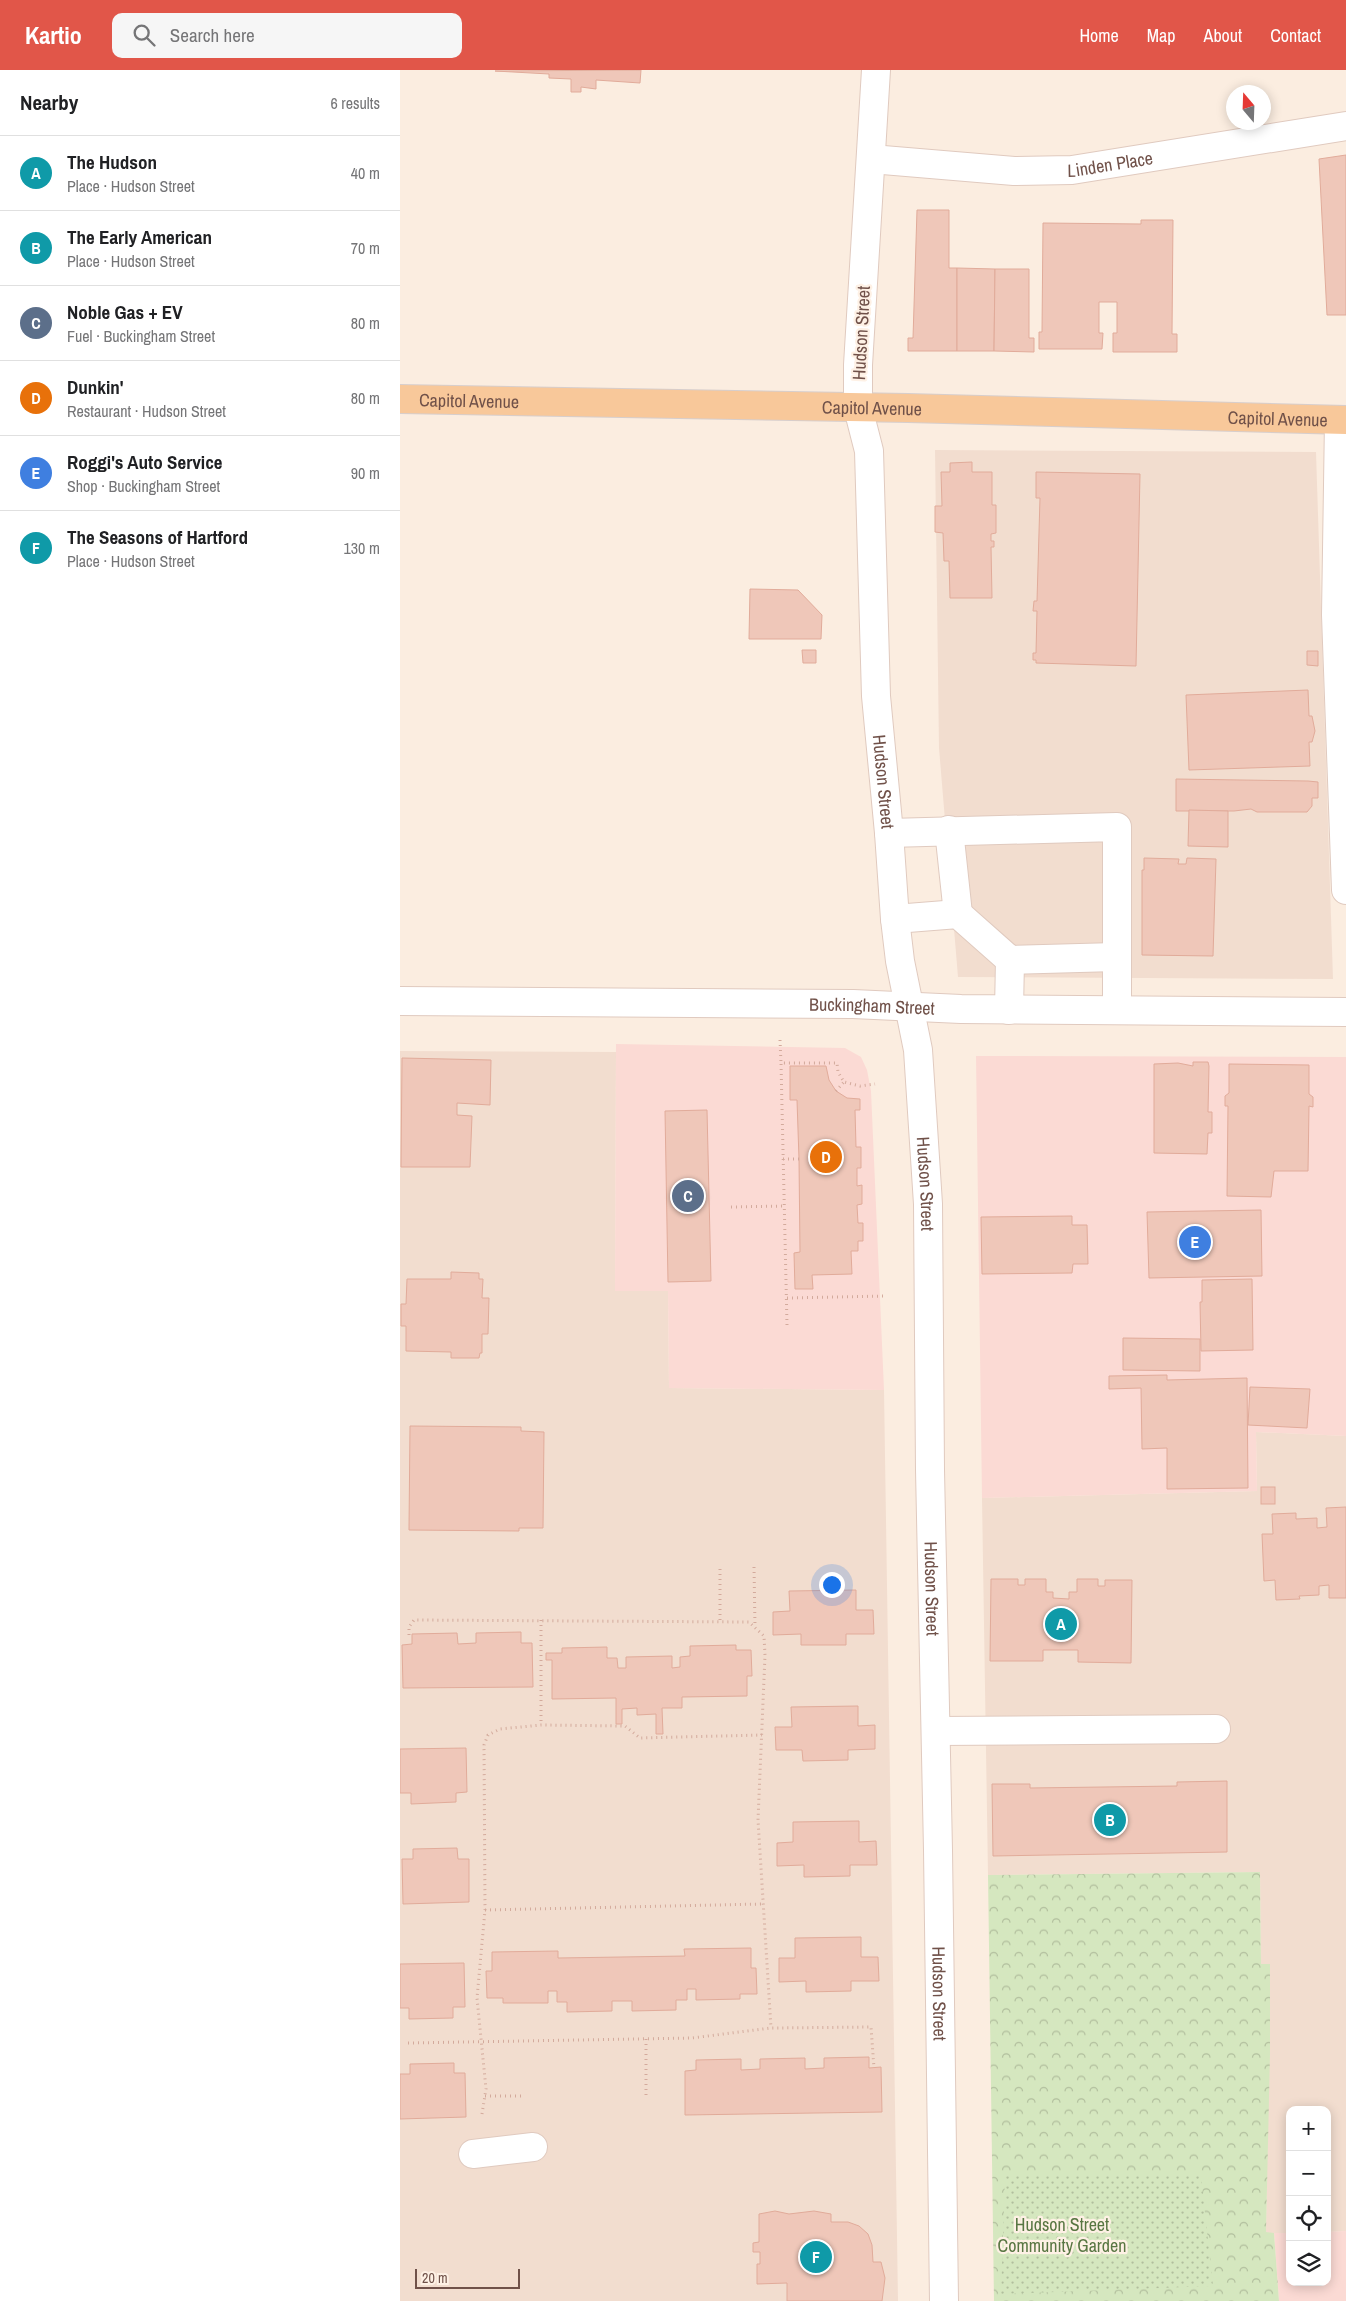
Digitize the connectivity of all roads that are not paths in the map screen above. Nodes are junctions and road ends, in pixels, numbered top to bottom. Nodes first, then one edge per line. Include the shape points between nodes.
1 (876, 70) edge
2 (1346, 126) edge
3 (871, 159) junction
4 (400, 399) edge
5 (858, 408) junction
6 (1343, 420) edge
7 (949, 830) junction
8 (889, 833) junction
9 (1346, 890) edge
10 (958, 914) junction
11 (895, 919) junction
12 (1116, 957) junction
13 (1010, 960) junction
14 (400, 1000) edge
15 (909, 1006) junction
16 (1009, 1010) junction
17 (1117, 1010) junction
18 (1346, 1012) edge
19 (1216, 1729) dead end
20 (936, 1731) junction
21 (533, 2147) dead end
22 (473, 2154) dead end
23 (944, 2301) edge

1 - 3 street, Hudson Street
2 - 3 street, Linden Place via 1072,170 1014,171
3 - 5 street, Hudson Street
4 - 5 main road, Capitol Avenue
5 - 6 main road, Capitol Avenue
5 - 8 street, Hudson Street via 869,452 876,696
6 - 9 street via 1336,615
7 - 8 street
7 - 10 street
7 - 12 street via 1117,827
8 - 11 street, Hudson Street
10 - 11 street
10 - 13 street
11 - 15 street, Hudson Street
12 - 13 street
12 - 17 street
13 - 16 street
14 - 15 street, Buckingham Street
15 - 16 street, Buckingham Street
15 - 20 street, Hudson Street via 918,1050 928,1204
16 - 17 street, Buckingham Street
17 - 18 street, Buckingham Street
19 - 20 street
20 - 23 street, Hudson Street
21 - 22 street

